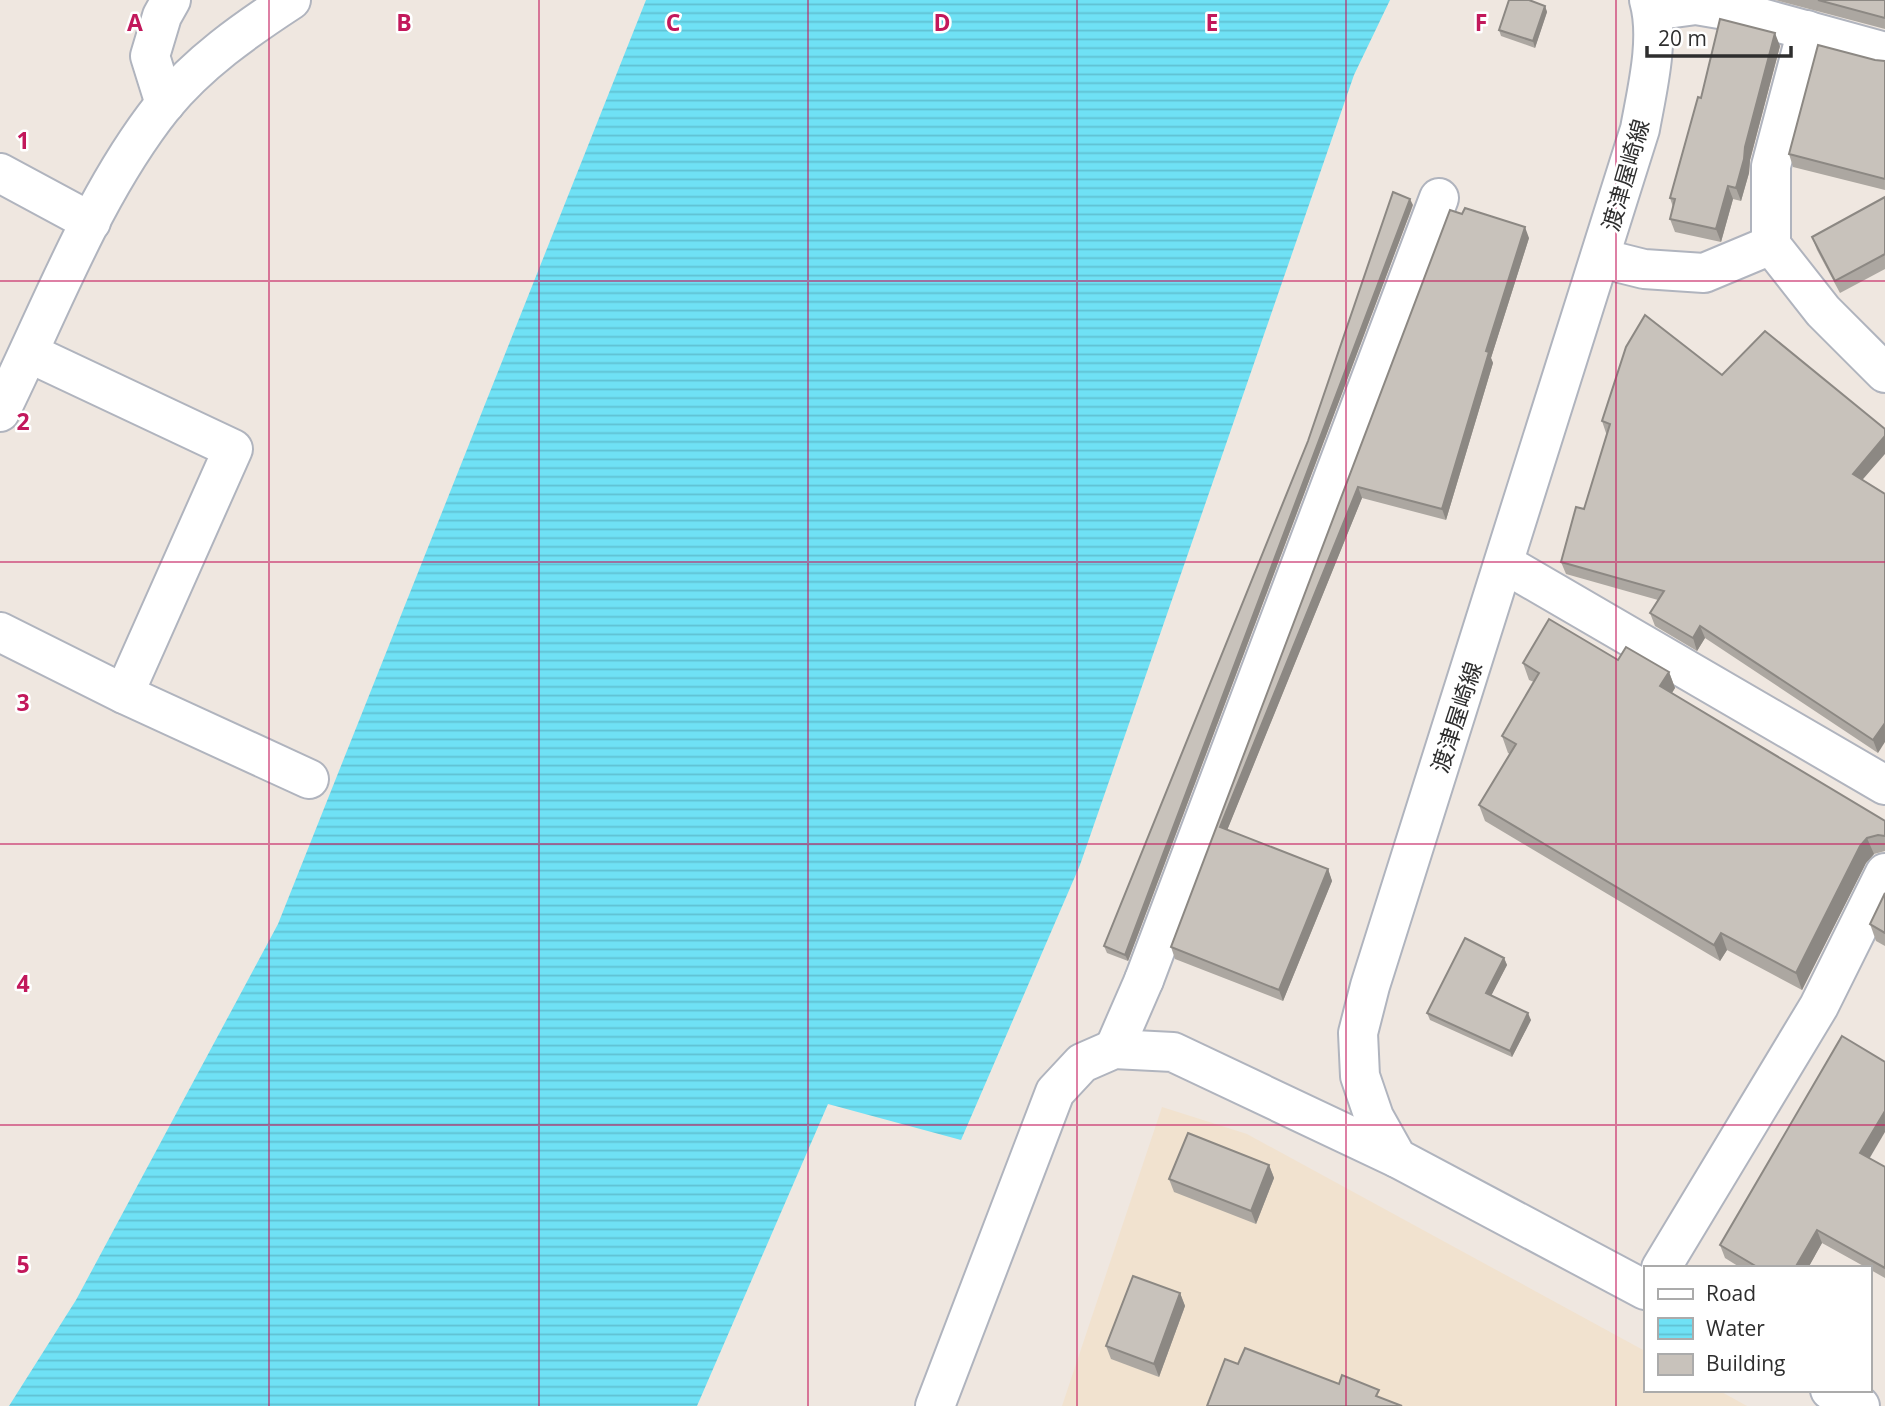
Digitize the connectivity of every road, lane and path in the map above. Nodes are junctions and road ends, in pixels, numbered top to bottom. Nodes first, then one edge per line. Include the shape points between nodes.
1 (171, 0) edge
2 (291, 0) edge
3 (1651, 5) edge
4 (1807, 30) junction
5 (1885, 52) edge
6 (165, 104) junction
7 (0, 173) edge
8 (1438, 198) dead end
9 (91, 222) junction
10 (1771, 245) junction
11 (1600, 258) junction
12 (29, 353) junction
13 (1885, 373) edge
14 (0, 412) edge
15 (1505, 564) junction
16 (0, 632) edge
17 (124, 694) junction
18 (309, 779) dead end
19 (1884, 782) edge
20 (1885, 873) edge
21 (1114, 1049) junction
22 (1397, 1158) junction
23 (1662, 1266) edge
24 (1644, 1289) edge
25 (1834, 1392) edge
26 (935, 1406) edge
27 (1860, 1406) edge

1 - 6 street via 150,56
2 - 6 street via 227,43
3 - 4 street via 1696,5
3 - 11 street, 渡津屋崎線 via 1651,71 1640,129
4 - 5 street
4 - 10 street via 1771,166
6 - 9 street via 132,149
7 - 9 street
8 - 21 street
9 - 12 street
10 - 11 street via 1704,273 1644,269
10 - 13 street via 1823,311
11 - 15 street, 渡津屋崎線
12 - 14 street
12 - 17 street via 233,449
15 - 19 street
15 - 22 street, 渡津屋崎線 via 1358,1033 1360,1076 1374,1118
16 - 17 street
17 - 18 street
20 - 23 street via 1819,1006
21 - 22 street via 1172,1052
21 - 26 street via 1082,1063 1055,1092
22 - 24 street
25 - 27 street

